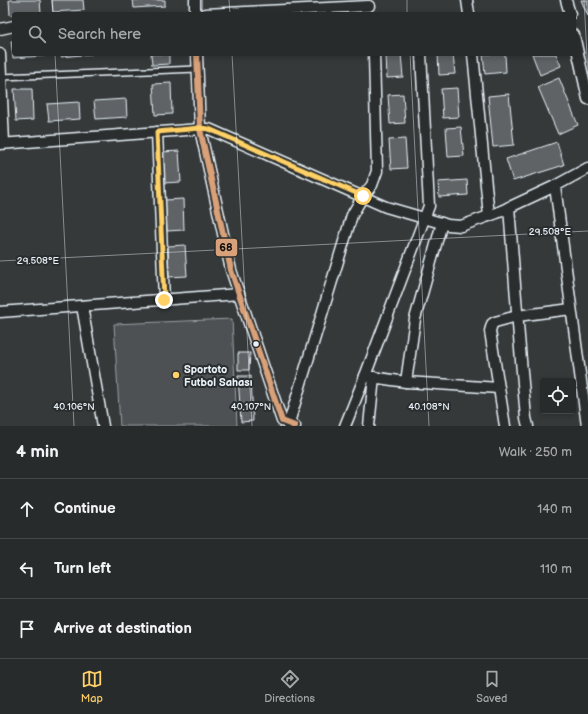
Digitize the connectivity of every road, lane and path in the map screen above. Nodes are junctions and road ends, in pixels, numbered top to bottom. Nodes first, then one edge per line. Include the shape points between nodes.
1 (195, 0) edge
2 (467, 0) edge
3 (566, 0) edge
4 (369, 7) edge
5 (195, 12) edge
6 (252, 12) edge
7 (469, 12) edge
8 (569, 12) edge
9 (12, 26) edge
10 (0, 29) edge
11 (576, 44) edge
12 (0, 54) edge
13 (197, 56) edge
14 (374, 56) edge
15 (421, 56) edge
16 (473, 56) edge
17 (197, 69) junction
18 (0, 77) edge
19 (588, 99) edge
20 (200, 128) junction
21 (157, 132) junction
22 (2, 143) edge
23 (588, 168) edge
24 (554, 186) junction
25 (363, 196) junction
26 (509, 207) junction
27 (489, 216) junction
28 (425, 218) junction
29 (442, 223) junction
30 (239, 294) junction
31 (164, 300) junction
32 (82, 306) junction
33 (571, 309) junction
34 (0, 312) edge
35 (517, 316) junction
36 (370, 377) junction
37 (406, 382) junction
38 (499, 388) junction
39 (291, 425) edge
40 (104, 426) edge
41 (345, 426) edge
42 (369, 426) edge
43 (505, 426) edge
44 (528, 426) edge
45 (587, 426) edge

1 - 5 street
2 - 7 street
3 - 8 street
4 - 6 street
9 - 10 street
11 - 19 street
12 - 18 street
13 - 17 street
14 - 25 street via 377,171 372,185
15 - 28 street via 429,206
16 - 27 street
17 - 18 lane
17 - 20 street
18 - 22 street
20 - 21 street
20 - 25 street via 209,129
20 - 30 street via 231,270
21 - 22 street
21 - 31 street
23 - 24 street
24 - 26 street
24 - 33 street
25 - 28 street via 386,207
25 - 39 street via 352,215 342,244
26 - 27 street
26 - 35 street
27 - 29 street via 461,226
28 - 29 street
28 - 36 street
29 - 37 street via 415,319
30 - 31 street
30 - 39 street via 282,421
31 - 32 street
32 - 34 street
32 - 40 street
33 - 35 street
33 - 45 street
35 - 38 street via 495,322 490,326
35 - 44 street
36 - 37 street
36 - 41 street
36 - 42 street
37 - 38 street
38 - 43 street

